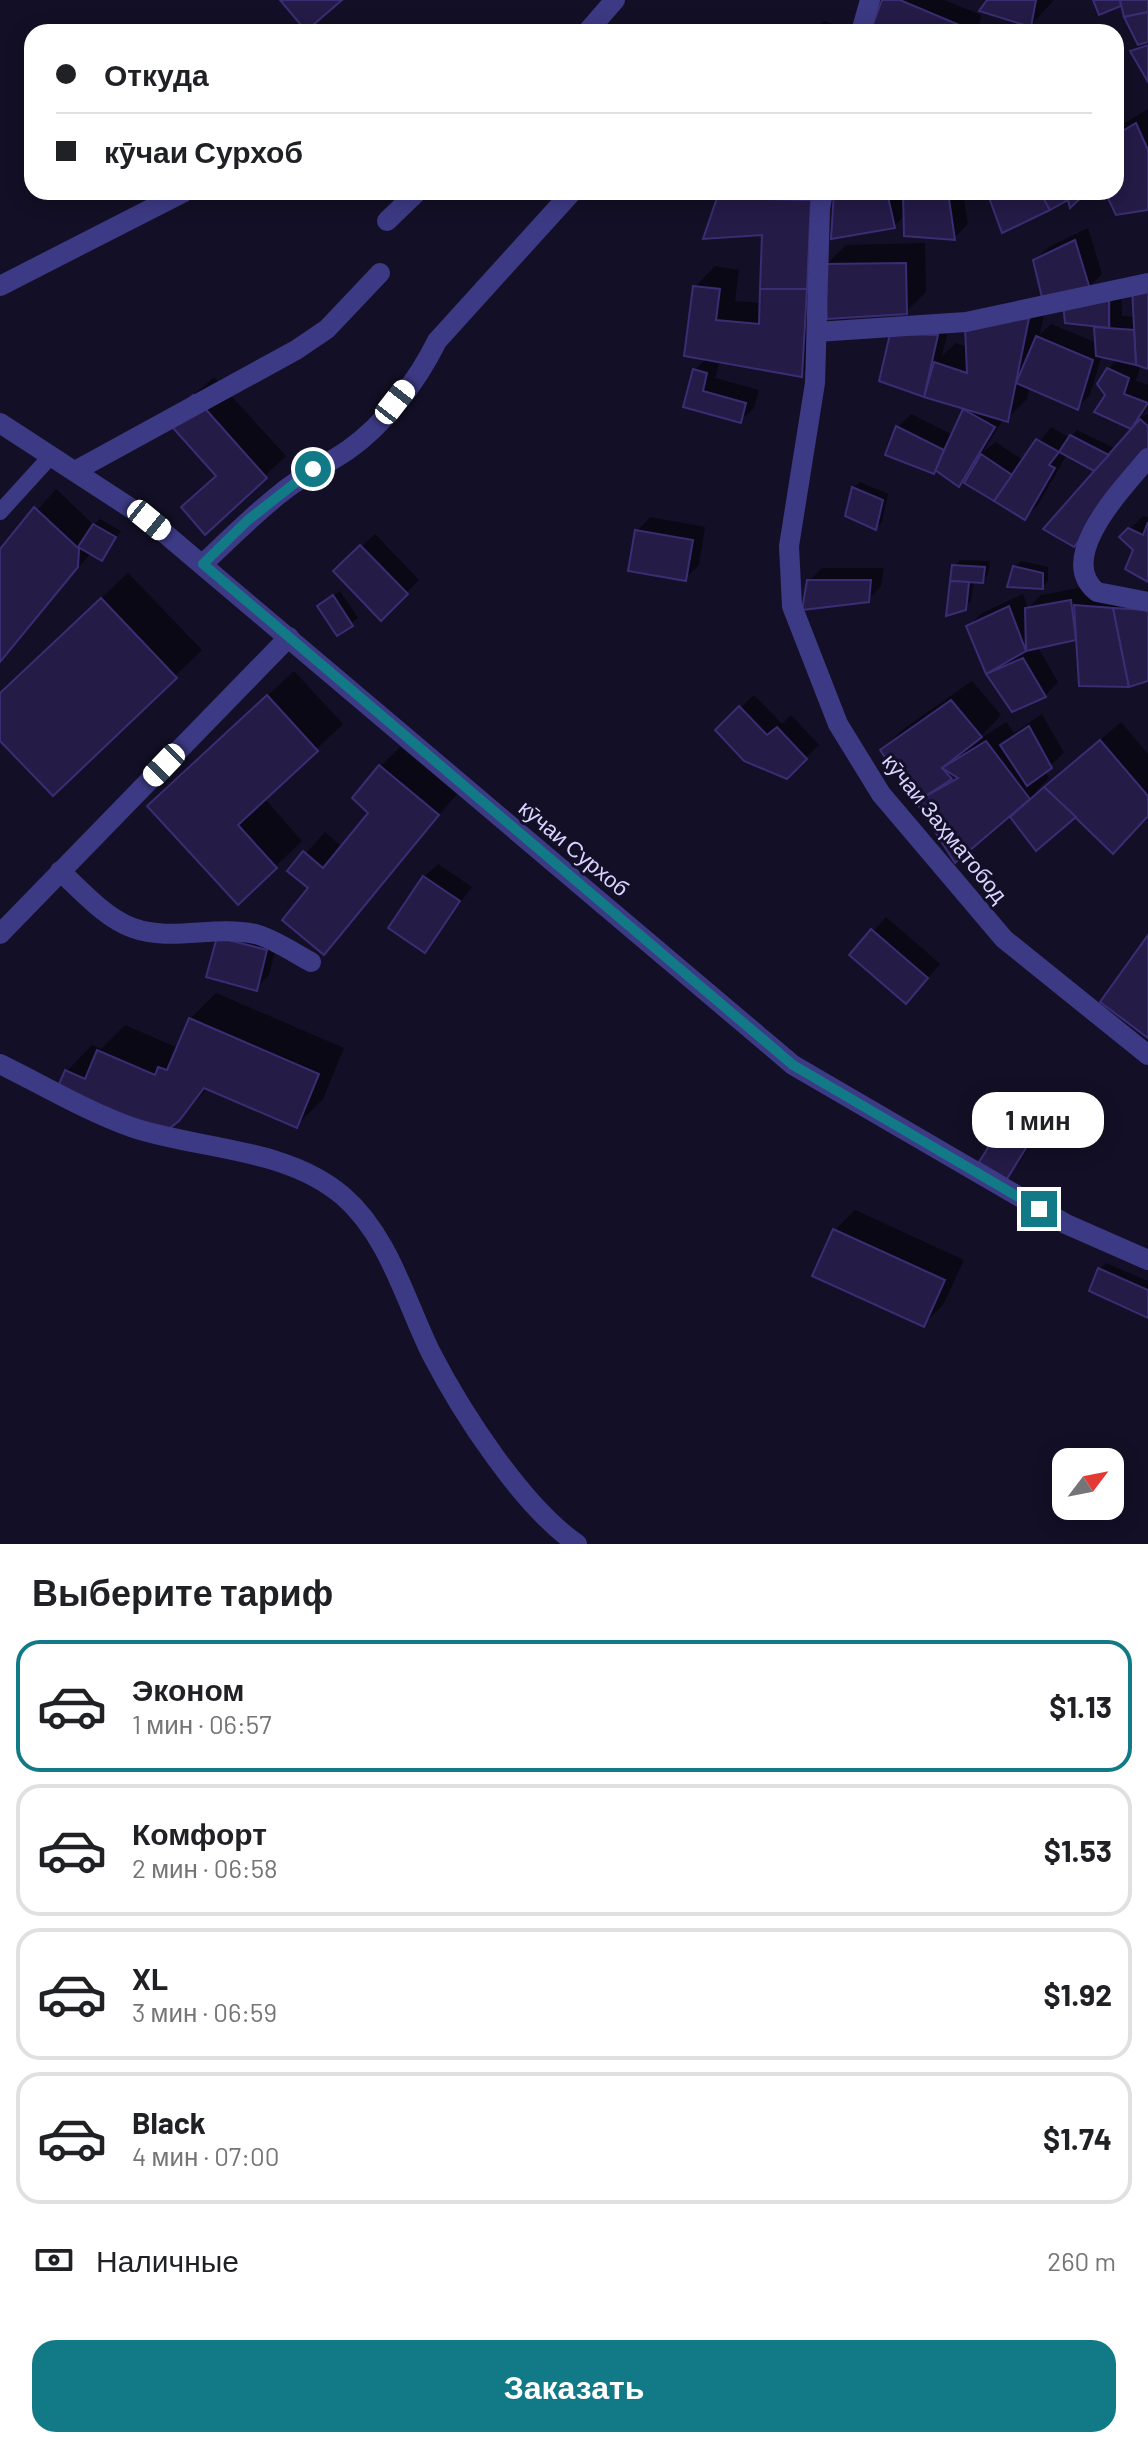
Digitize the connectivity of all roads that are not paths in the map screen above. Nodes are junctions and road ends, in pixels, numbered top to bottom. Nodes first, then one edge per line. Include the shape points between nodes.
1 (615, 0) edge
2 (870, 0) edge
3 (594, 24) edge
4 (863, 24) edge
5 (168, 200) edge
6 (409, 200) edge
7 (565, 200) edge
8 (823, 200) edge
9 (387, 221) dead end
10 (380, 273) dead end
11 (1148, 283) edge
12 (0, 286) edge
13 (817, 332) junction
14 (0, 423) edge
15 (51, 456) junction
16 (1148, 458) edge
17 (75, 471) junction
18 (0, 512) edge
19 (203, 564) junction
20 (1148, 602) edge
21 (289, 637) junction
22 (60, 871) junction
23 (0, 934) edge
24 (311, 962) dead end
25 (1148, 1055) edge
26 (0, 1064) edge
27 (1148, 1260) edge
28 (577, 1544) edge

1 - 3 street
2 - 4 street
5 - 12 street
6 - 9 street
7 - 19 street via 437,341 427,362 379,421 349,450 279,494
8 - 13 street, кӯчаи Заҳматобод
10 - 17 street via 327,329 296,350
11 - 13 street via 966,322
13 - 25 street, кӯчаи Заҳматобод via 788,580 792,606 838,724 881,794 1004,939
14 - 15 street, кӯчаи Сурхоб
15 - 17 street, кӯчаи Сурхоб
15 - 18 lane
16 - 20 street via 1104,512 1082,558 1081,572 1097,592
17 - 19 street, кӯчаи Сурхоб
19 - 21 street, кӯчаи Сурхоб
21 - 22 street
21 - 27 street, кӯчаи Сурхоб via 793,1065 1066,1224
22 - 23 street
22 - 24 street via 131,927 149,933 257,934
26 - 28 street via 131,1127 265,1159 311,1175 343,1196 382,1244 432,1355 511,1481

